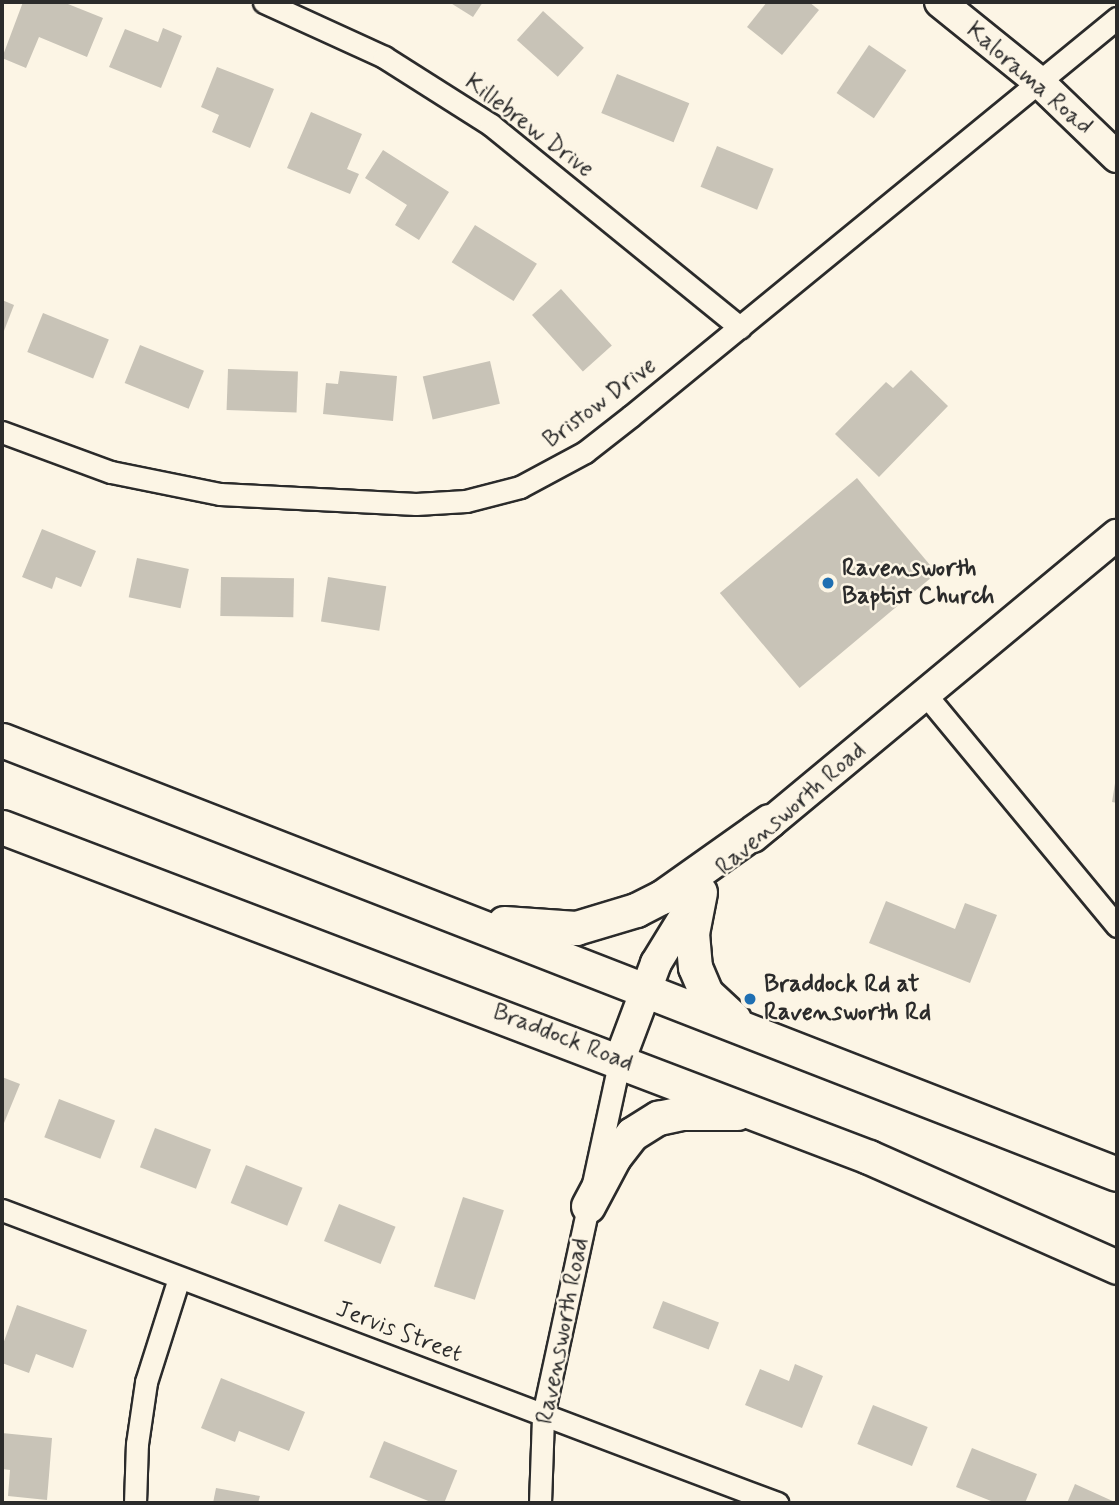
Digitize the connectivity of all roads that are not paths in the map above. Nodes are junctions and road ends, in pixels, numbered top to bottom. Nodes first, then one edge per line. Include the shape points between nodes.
1 (264, 2) edge
2 (940, 2) edge
3 (1117, 18) edge
4 (1039, 82) junction
5 (1117, 157) edge
6 (740, 327) junction
7 (2, 432) edge
8 (1117, 536) edge
9 (925, 694) junction
10 (2, 740) edge
11 (769, 821) junction
12 (2, 827) edge
13 (386, 889) junction
14 (700, 891) junction
15 (1117, 926) edge
16 (645, 990) junction
17 (752, 1033) junction
18 (620, 1059) junction
19 (770, 1118) junction
20 (1117, 1174) edge
21 (588, 1206) junction
22 (2, 1210) edge
23 (1117, 1267) edge
24 (179, 1278) junction
25 (543, 1415) junction
26 (135, 1503) edge
27 (540, 1503) edge
28 (777, 1503) edge

1 - 6 street, Killebrew Drive via 384,57 480,117
2 - 4 main road, Kalorama Road
3 - 4 street, Bristow Drive
4 - 5 main road, Kalorama Road
4 - 6 street, Bristow Drive
6 - 7 street, Bristow Drive via 585,452 520,487 466,501 338,500 165,486 111,472
8 - 9 main road, Ravensworth Road
9 - 11 main road, Ravensworth Road
9 - 15 street
10 - 13 main road
11 - 13 main road via 662,897 576,928 537,928 491,920
11 - 14 main road, Ravensworth Road
12 - 18 main road, Braddock Road
13 - 16 main road
14 - 16 main road, Ravensworth Road via 679,920
14 - 17 main road via 692,933 699,981 716,1005
16 - 17 main road
16 - 18 main road, Ravensworth Road
17 - 20 main road
18 - 19 main road, Braddock Road
18 - 21 street, Ravensworth Road
19 - 21 main road via 720,1110 658,1118 632,1134
19 - 23 main road, Braddock Road
21 - 25 street, Ravensworth Road
22 - 24 street, Jervis Street
24 - 25 street, Jervis Street
24 - 26 street via 146,1382
25 - 27 street, Ravensworth Road
25 - 28 street, Jervis Street

